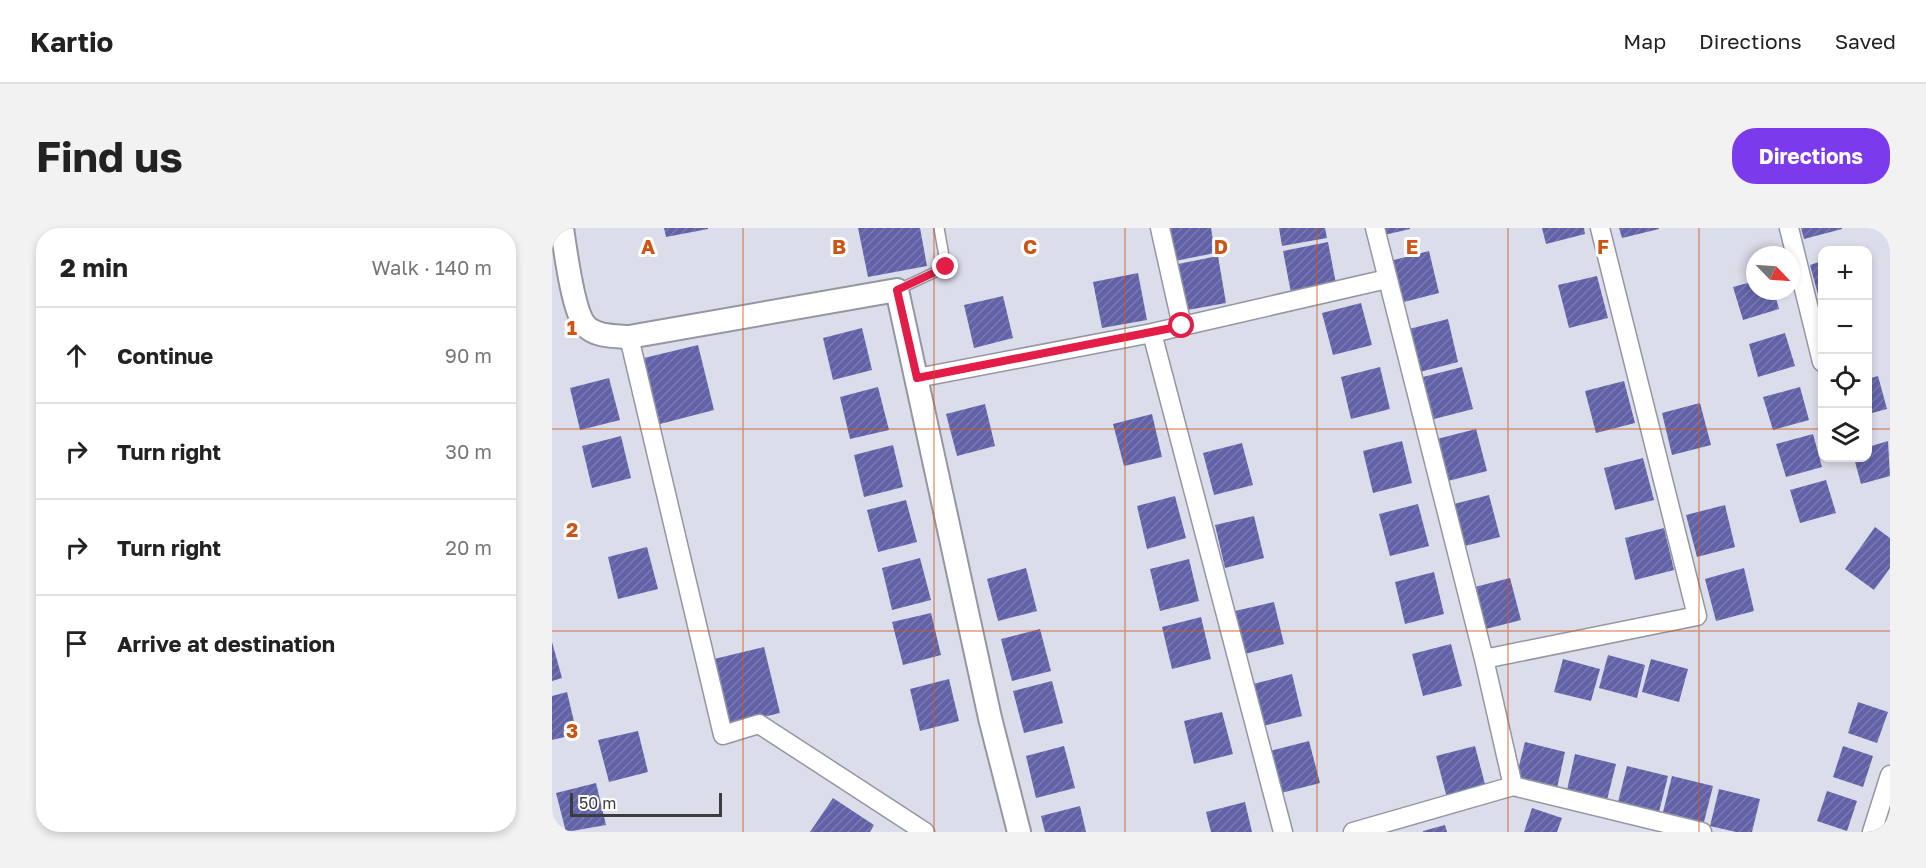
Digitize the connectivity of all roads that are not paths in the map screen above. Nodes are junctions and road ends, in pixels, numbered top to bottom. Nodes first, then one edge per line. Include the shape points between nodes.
1 (562, 228) edge
2 (939, 228) edge
3 (1160, 228) edge
4 (1375, 228) edge
5 (1600, 228) edge
6 (1789, 228) edge
7 (1387, 279) junction
8 (897, 290) junction
9 (1182, 326) junction
10 (1152, 333) junction
11 (629, 337) junction
12 (1820, 354) edge
13 (917, 378) junction
14 (1484, 659) junction
15 (1890, 775) edge
16 (1513, 786) junction
17 (925, 832) edge
18 (1019, 832) edge
19 (1283, 832) edge
20 (1353, 832) edge
21 (1702, 832) edge
22 (1872, 832) edge

1 - 11 street via 577,308 585,325 602,335
2 - 8 lane via 946,267
3 - 9 street
4 - 7 street
5 - 14 street via 1697,616
6 - 12 street
7 - 9 street
7 - 14 street
8 - 11 street
8 - 13 street
9 - 10 street
10 - 13 street
10 - 19 street
11 - 17 street via 723,735 759,724
13 - 18 street via 990,718
14 - 16 street
15 - 22 street
16 - 20 street
16 - 21 street

